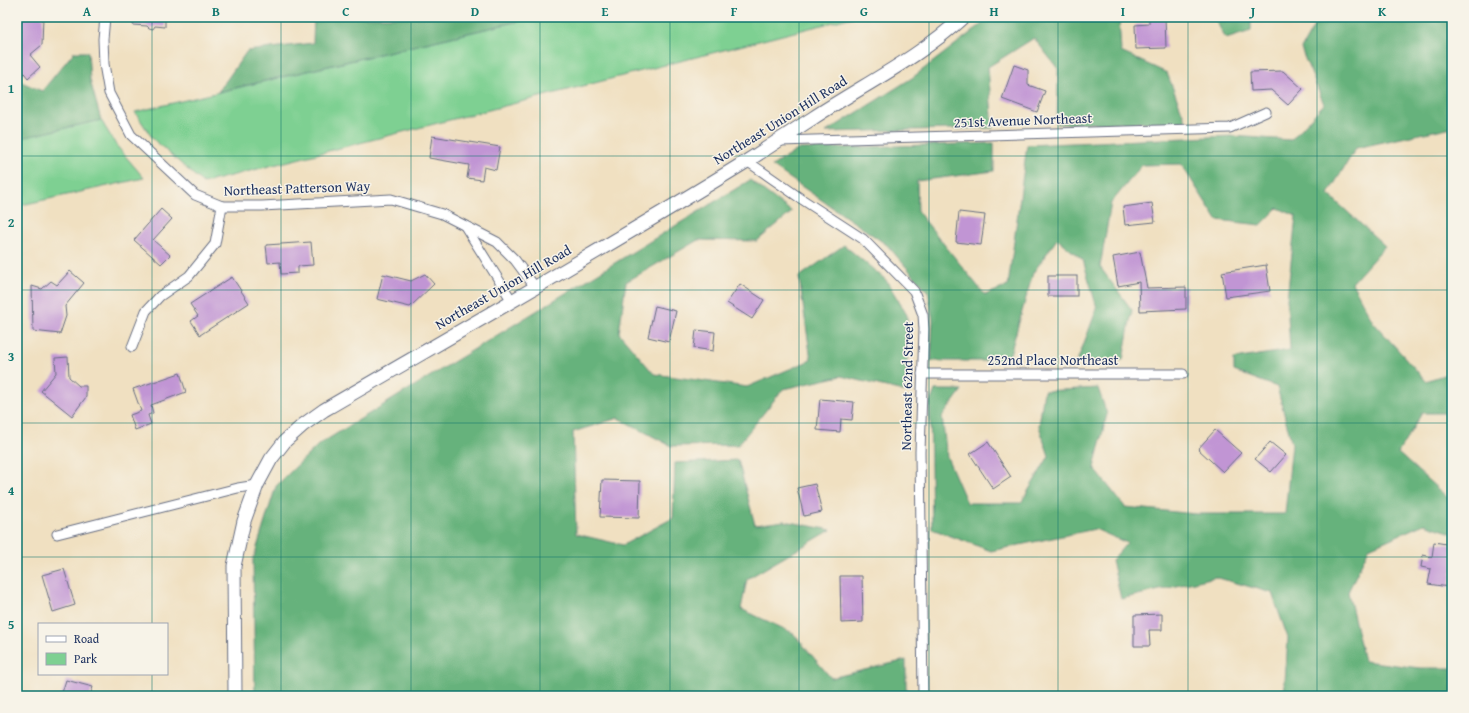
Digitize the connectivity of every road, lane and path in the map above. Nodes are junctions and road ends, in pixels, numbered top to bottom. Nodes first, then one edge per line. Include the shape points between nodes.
1 (105, 17) edge
2 (963, 17) edge
3 (1266, 112) dead end
4 (777, 141) junction
5 (747, 160) junction
6 (222, 206) junction
7 (465, 226) junction
8 (535, 287) junction
9 (512, 300) junction
10 (132, 347) dead end
11 (922, 374) junction
12 (1183, 374) dead end
13 (257, 485) junction
14 (57, 534) dead end
15 (235, 696) edge
16 (923, 696) edge

1 - 6 street, Northeast Patterson Way via 104,64 108,93 132,135 195,195
2 - 4 street, Northeast Union Hill Road via 946,33 916,53
3 - 4 street, 251st Avenue Northeast via 1230,128
4 - 5 street, Northeast Union Hill Road
5 - 8 street, Northeast Union Hill Road
5 - 11 street, Northeast 62nd Street via 863,239 914,291 923,316
6 - 7 street, Northeast Patterson Way via 391,199 442,214
6 - 10 street via 215,244 189,276 160,296 146,311
7 - 8 street, Northeast Patterson Way via 497,242 515,260
7 - 9 street
8 - 9 street, Northeast Union Hill Road
9 - 13 street, Northeast Union Hill Road via 303,425 285,441 271,459
11 - 12 street, 252nd Place Northeast
11 - 16 street, Northeast 62nd Street via 920,459
13 - 14 street
13 - 15 street, Northeast Union Hill Road via 244,520 234,566

